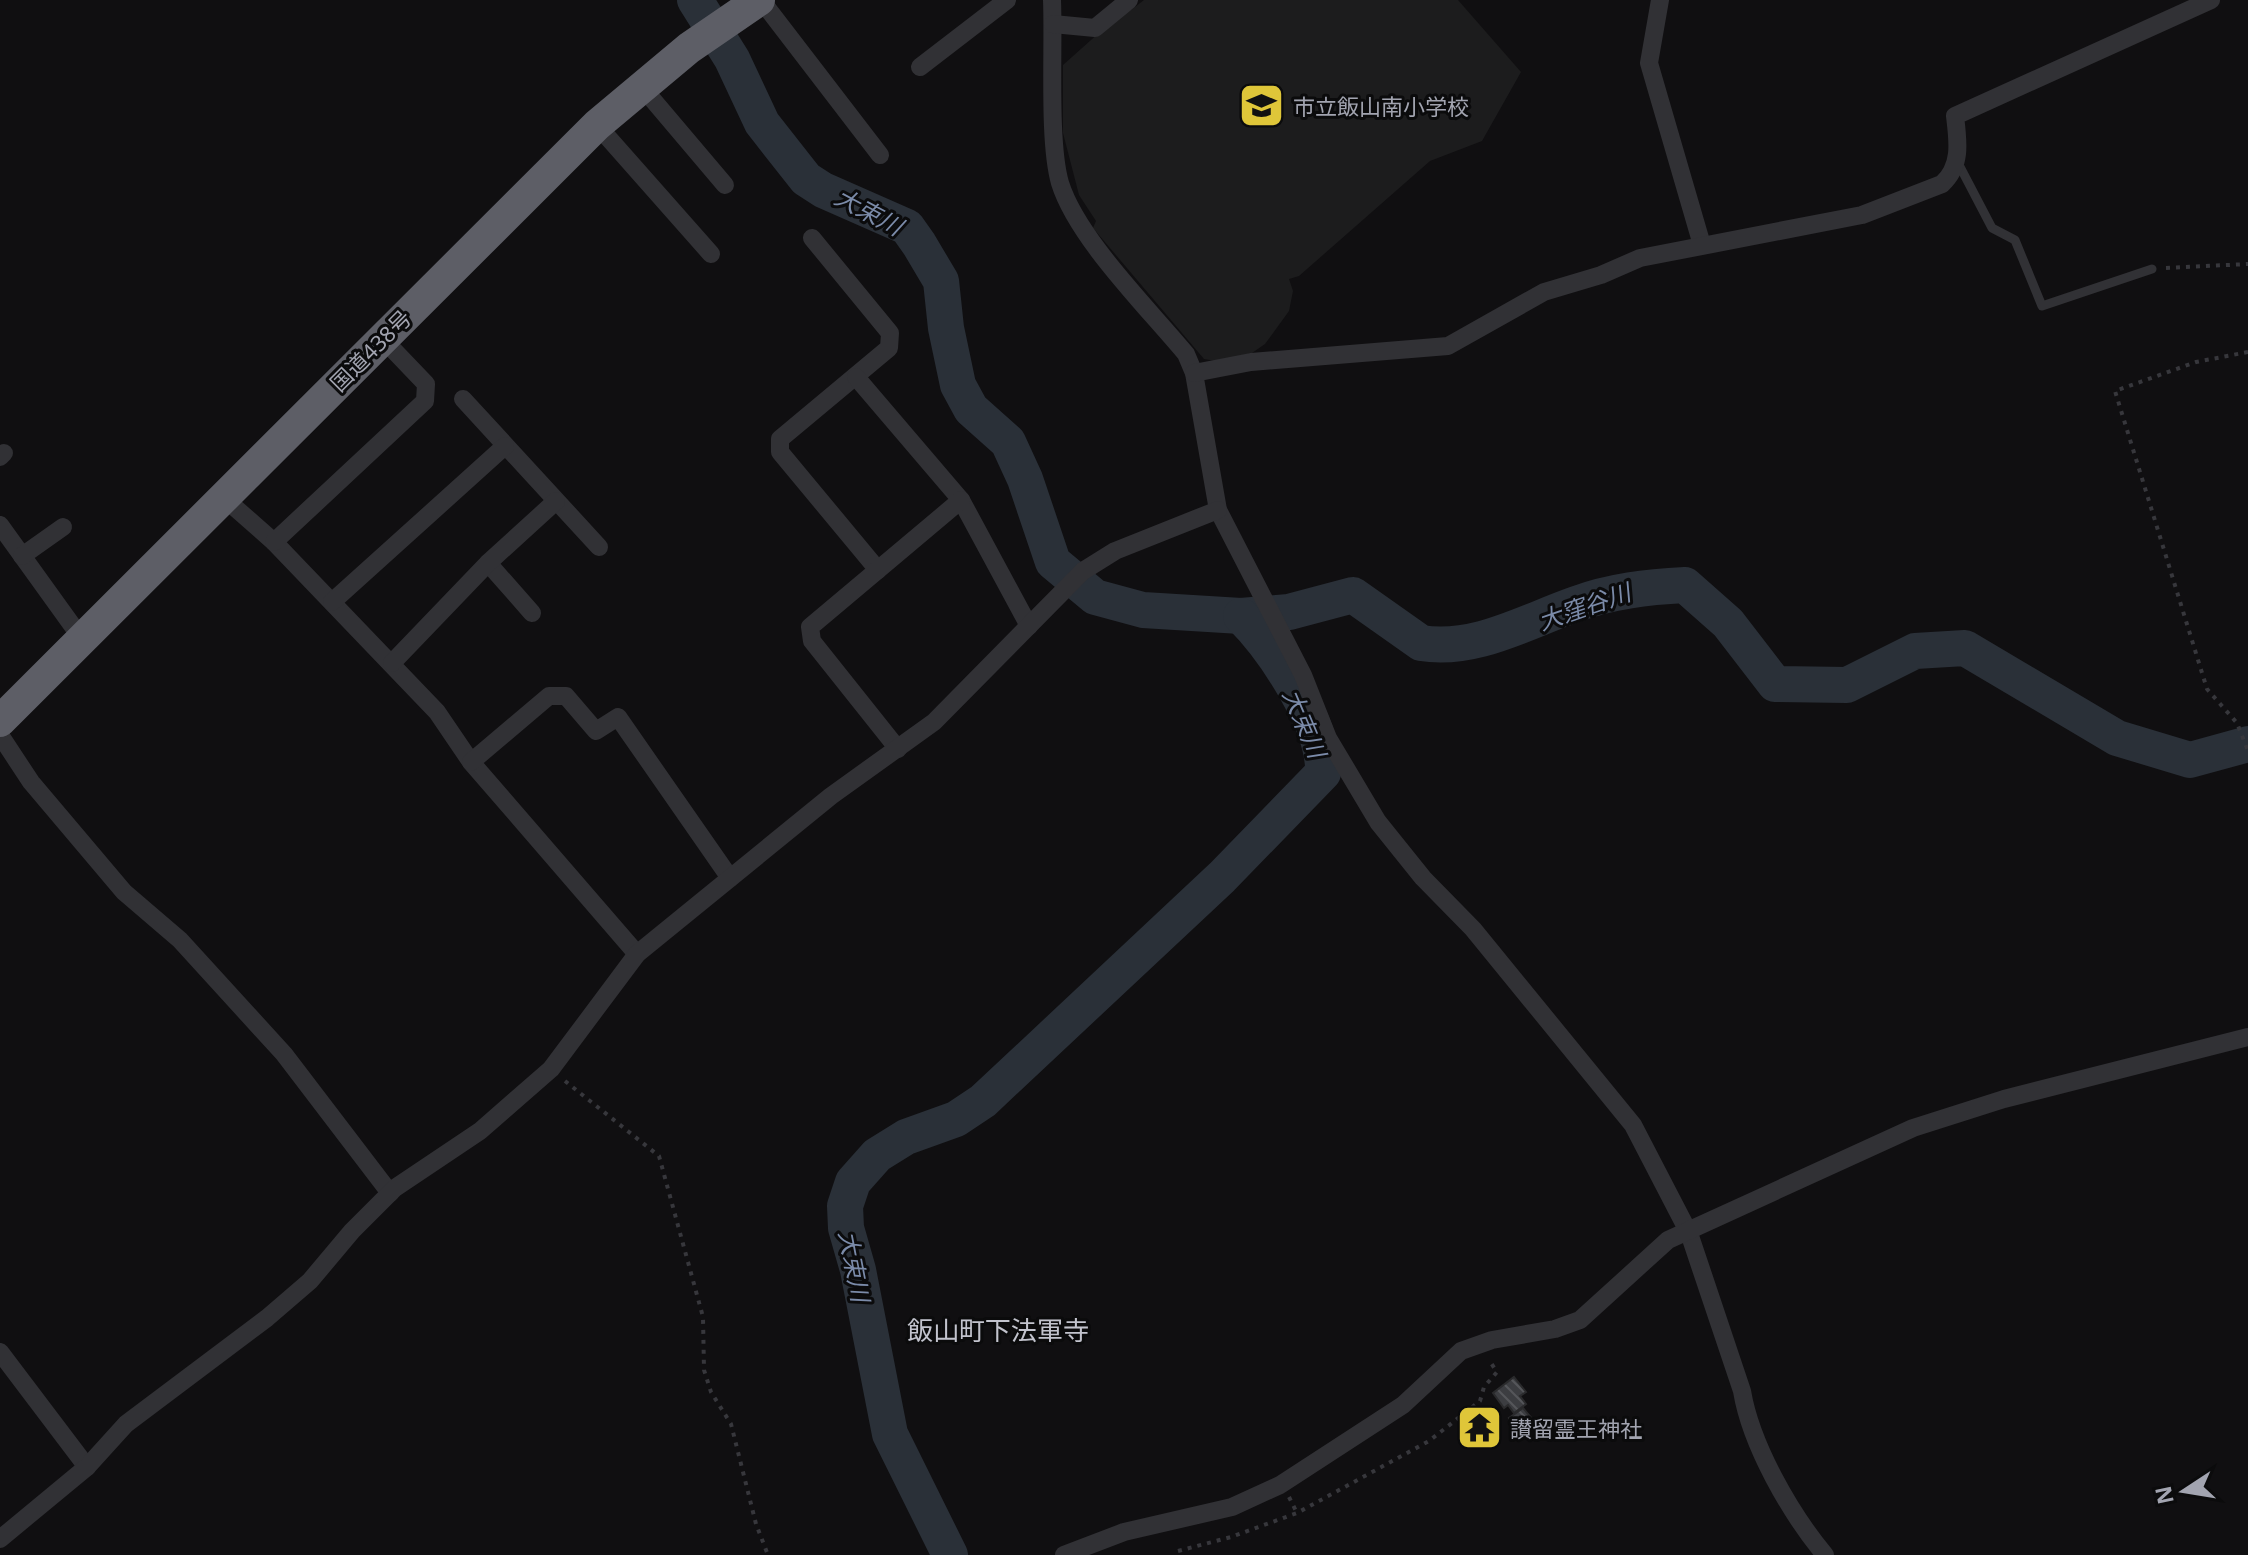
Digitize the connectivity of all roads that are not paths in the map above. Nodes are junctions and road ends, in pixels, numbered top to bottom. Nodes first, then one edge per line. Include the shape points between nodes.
1 (1007, 0) edge
2 (1052, 0) edge
3 (1129, 0) edge
4 (1660, 0) edge
5 (2211, 0) edge
6 (753, 4) edge
7 (1053, 24) junction
8 (920, 67) dead end
9 (642, 87) junction
10 (597, 125) junction
11 (880, 155) dead end
12 (1957, 161) junction
13 (725, 185) dead end
14 (812, 238) dead end
15 (1702, 245) junction
16 (711, 254) dead end
17 (2152, 269) road end
18 (382, 338) junction
19 (1194, 373) junction
20 (856, 377) junction
21 (463, 399) dead end
22 (505, 446) junction
23 (223, 497) junction
24 (961, 500) junction
25 (556, 501) junction
26 (1218, 510) junction
27 (0, 525) edge
28 (63, 527) dead end
29 (274, 542) junction
30 (599, 547) dead end
31 (22, 556) junction
32 (488, 563) junction
33 (878, 570) junction
34 (332, 602) junction
35 (532, 613) dead end
36 (1029, 626) junction
37 (82, 639) junction
38 (392, 663) junction
39 (0, 721) edge
40 (0, 735) edge
41 (898, 749) junction
42 (471, 762) junction
43 (730, 878) junction
44 (637, 954) junction
45 (2248, 1037) edge
46 (390, 1193) junction
47 (1689, 1233) junction
48 (0, 1352) edge
49 (87, 1467) junction
50 (0, 1539) edge
51 (1064, 1555) edge
52 (1825, 1555) edge

1 - 8 street
2 - 7 street
3 - 7 street via 1095,28
4 - 15 street via 1649,63
5 - 12 street via 1955,116
6 - 9 highway, 国道438号
6 - 11 street
7 - 19 street via 1060,181 1089,235 1186,354
9 - 10 highway, 国道438号
9 - 13 street
10 - 16 street
10 - 18 highway, 国道438号
12 - 15 street via 1942,184 1862,215
12 - 17 lane via 1992,228 2015,240 2042,306
14 - 20 street via 890,333 889,348
15 - 19 street via 1640,258 1544,292 1448,346 1251,362
18 - 23 highway, 国道438号
18 - 29 street via 426,384 425,401
19 - 26 street
20 - 24 street
20 - 33 street via 780,439 780,452
21 - 22 street
22 - 25 street
22 - 34 street
23 - 29 street
23 - 37 highway, 国道438号
24 - 33 street
24 - 36 street
25 - 30 street
25 - 32 street
26 - 36 street via 1115,551 1083,571
26 - 47 street via 1303,675 1328,738 1378,822 1503,964 1633,1125
27 - 31 street
28 - 31 street
29 - 34 street
31 - 37 street
32 - 35 street
32 - 38 street
33 - 41 street via 810,627 812,641
34 - 38 street
36 - 41 street via 934,722
37 - 39 highway, 国道438号
38 - 42 street via 437,712
40 - 46 street via 31,782 124,892 180,940 284,1054
41 - 43 street
42 - 43 street via 549,696 566,696 596,731 618,717
42 - 44 street
43 - 44 street
44 - 46 street via 551,1069 480,1131
45 - 47 street via 2004,1099 1913,1128
46 - 49 street via 310,1281 126,1424
47 - 51 street via 1645,1257 1580,1320 1461,1351 1403,1405 1280,1485 1232,1507 1124,1532
47 - 52 street via 1746,1415 1766,1461
48 - 49 street
49 - 50 street

